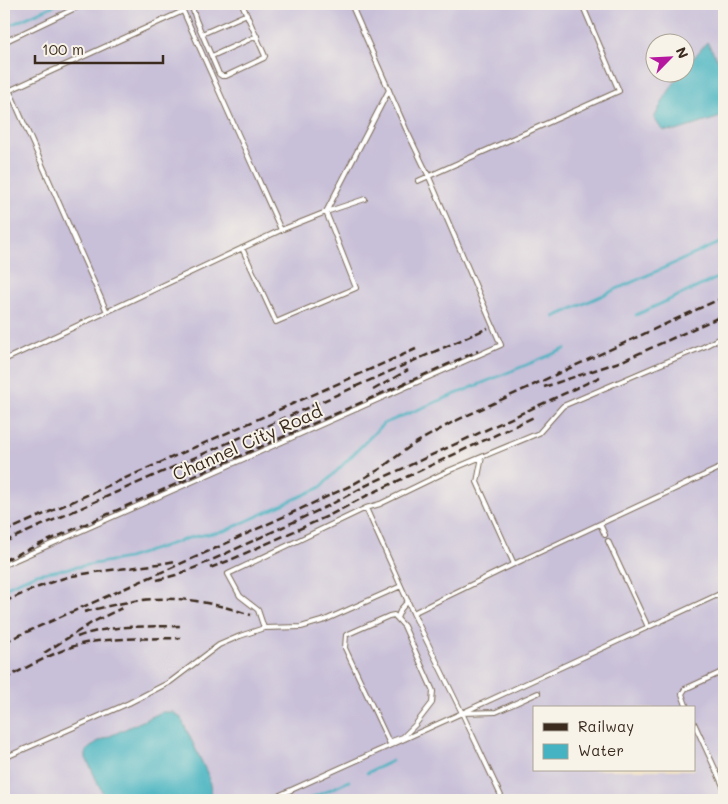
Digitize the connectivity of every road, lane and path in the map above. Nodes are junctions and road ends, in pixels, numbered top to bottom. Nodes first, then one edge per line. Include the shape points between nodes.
1 (84, 4) edge
2 (180, 4) edge
3 (191, 4) edge
4 (201, 4) edge
5 (213, 4) edge
6 (242, 4) edge
7 (351, 4) edge
8 (582, 4) edge
9 (183, 11) junction
10 (247, 14) junction
11 (202, 34) junction
12 (257, 36) junction
13 (4, 42) edge
14 (212, 56) junction
15 (4, 78) edge
16 (9, 90) junction
17 (389, 90) junction
18 (4, 93) edge
19 (429, 177) junction
20 (418, 181) dead end
21 (365, 199) dead end
22 (326, 212) junction
23 (281, 230) junction
24 (242, 248) junction
25 (107, 312) junction
26 (724, 336) edge
27 (4, 360) edge
28 (482, 457) junction
29 (724, 466) edge
30 (366, 508) junction
31 (600, 524) junction
32 (605, 534) dead end
33 (608, 541) dead end
34 (514, 564) junction
35 (4, 565) edge
36 (401, 586) junction
37 (724, 592) edge
38 (408, 601) junction
39 (413, 612) junction
40 (397, 618) junction
41 (648, 627) junction
42 (264, 628) junction
43 (724, 672) edge
44 (538, 693) dead end
45 (686, 706) edge
46 (462, 713) junction
47 (696, 727) edge
48 (390, 744) junction
49 (4, 758) edge
50 (724, 788) edge
51 (724, 795) edge
52 (269, 800) edge
53 (503, 800) edge
54 (712, 800) edge

1 - 13 lane
2 - 9 lane
3 - 11 lane
4 - 5 lane
6 - 10 lane
7 - 17 lane
8 - 19 lane via 619,92
9 - 16 lane
9 - 23 lane
10 - 11 lane
10 - 12 lane
11 - 14 lane
12 - 14 lane
12 - 14 lane via 264,58 226,76 219,74
15 - 16 lane
16 - 18 lane
16 - 25 lane
17 - 19 lane
17 - 22 lane
19 - 20 lane
19 - 35 lane, Channel City Road via 501,345
21 - 22 lane
22 - 23 lane
22 - 24 lane via 356,288 276,322
23 - 24 lane
24 - 25 lane
25 - 27 lane
26 - 28 lane via 562,406 539,433
28 - 30 lane
28 - 34 lane via 477,482
29 - 31 lane
30 - 36 lane
30 - 42 lane via 228,574 240,596 258,610
31 - 32 lane
31 - 34 lane
33 - 41 lane
34 - 39 lane
36 - 38 lane
36 - 42 lane via 325,620 301,627
37 - 41 lane
38 - 39 lane
38 - 40 lane
39 - 46 lane
40 - 48 lane via 404,626 433,691 432,703 415,725 404,737
40 - 48 lane via 389,616 346,635 344,642
41 - 46 lane
42 - 49 lane via 219,645 170,682
43 - 45 lane via 685,689 682,694
44 - 46 lane via 496,712
46 - 48 lane
46 - 53 lane
47 - 50 lane
48 - 52 lane
51 - 54 lane

